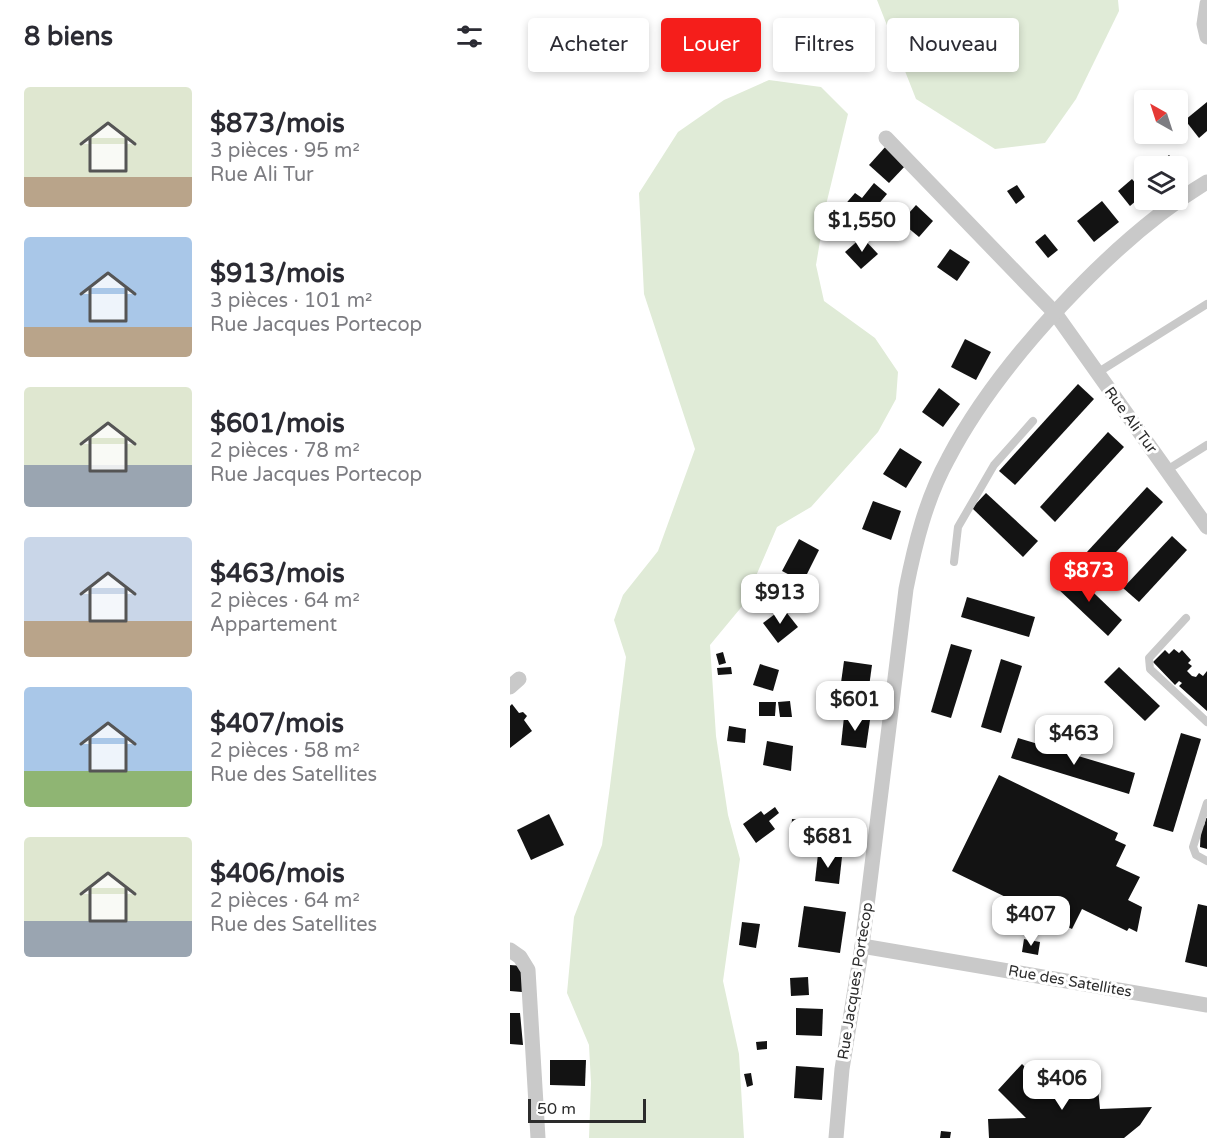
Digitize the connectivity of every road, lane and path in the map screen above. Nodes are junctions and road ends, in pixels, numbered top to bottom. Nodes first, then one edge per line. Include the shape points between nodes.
1 (1207, 4) edge
2 (1207, 37) edge
3 (886, 138) dead end
4 (1207, 182) edge
5 (1207, 303) edge
6 (1055, 313) junction
7 (1097, 372) junction
8 (1033, 422) dead end
9 (1207, 445) edge
10 (1167, 470) junction
11 (1207, 527) edge
12 (954, 562) dead end
13 (1186, 618) dead end
14 (1207, 722) edge
15 (1207, 803) edge
16 (1207, 861) edge
17 (862, 946) junction
18 (510, 950) edge
19 (1207, 1005) edge
20 (538, 1138) edge
21 (836, 1138) edge

1 - 2 street
3 - 6 street, Rue Ali Tur
4 - 6 street, Rue Jacques Portecop via 1144,227
5 - 7 lane
6 - 7 street, Rue Ali Tur
6 - 17 street, Rue Jacques Portecop via 961,434 930,499 913,553
7 - 10 street, Rue Ali Tur
8 - 12 lane via 994,465 958,527
9 - 10 lane
10 - 11 street, Rue Ali Tur
13 - 14 lane via 1148,663
15 - 16 lane via 1193,847 1196,855
17 - 19 street, Rue des Satellites
17 - 21 street, Rue Jacques Portecop via 842,1069
18 - 20 street via 528,970

